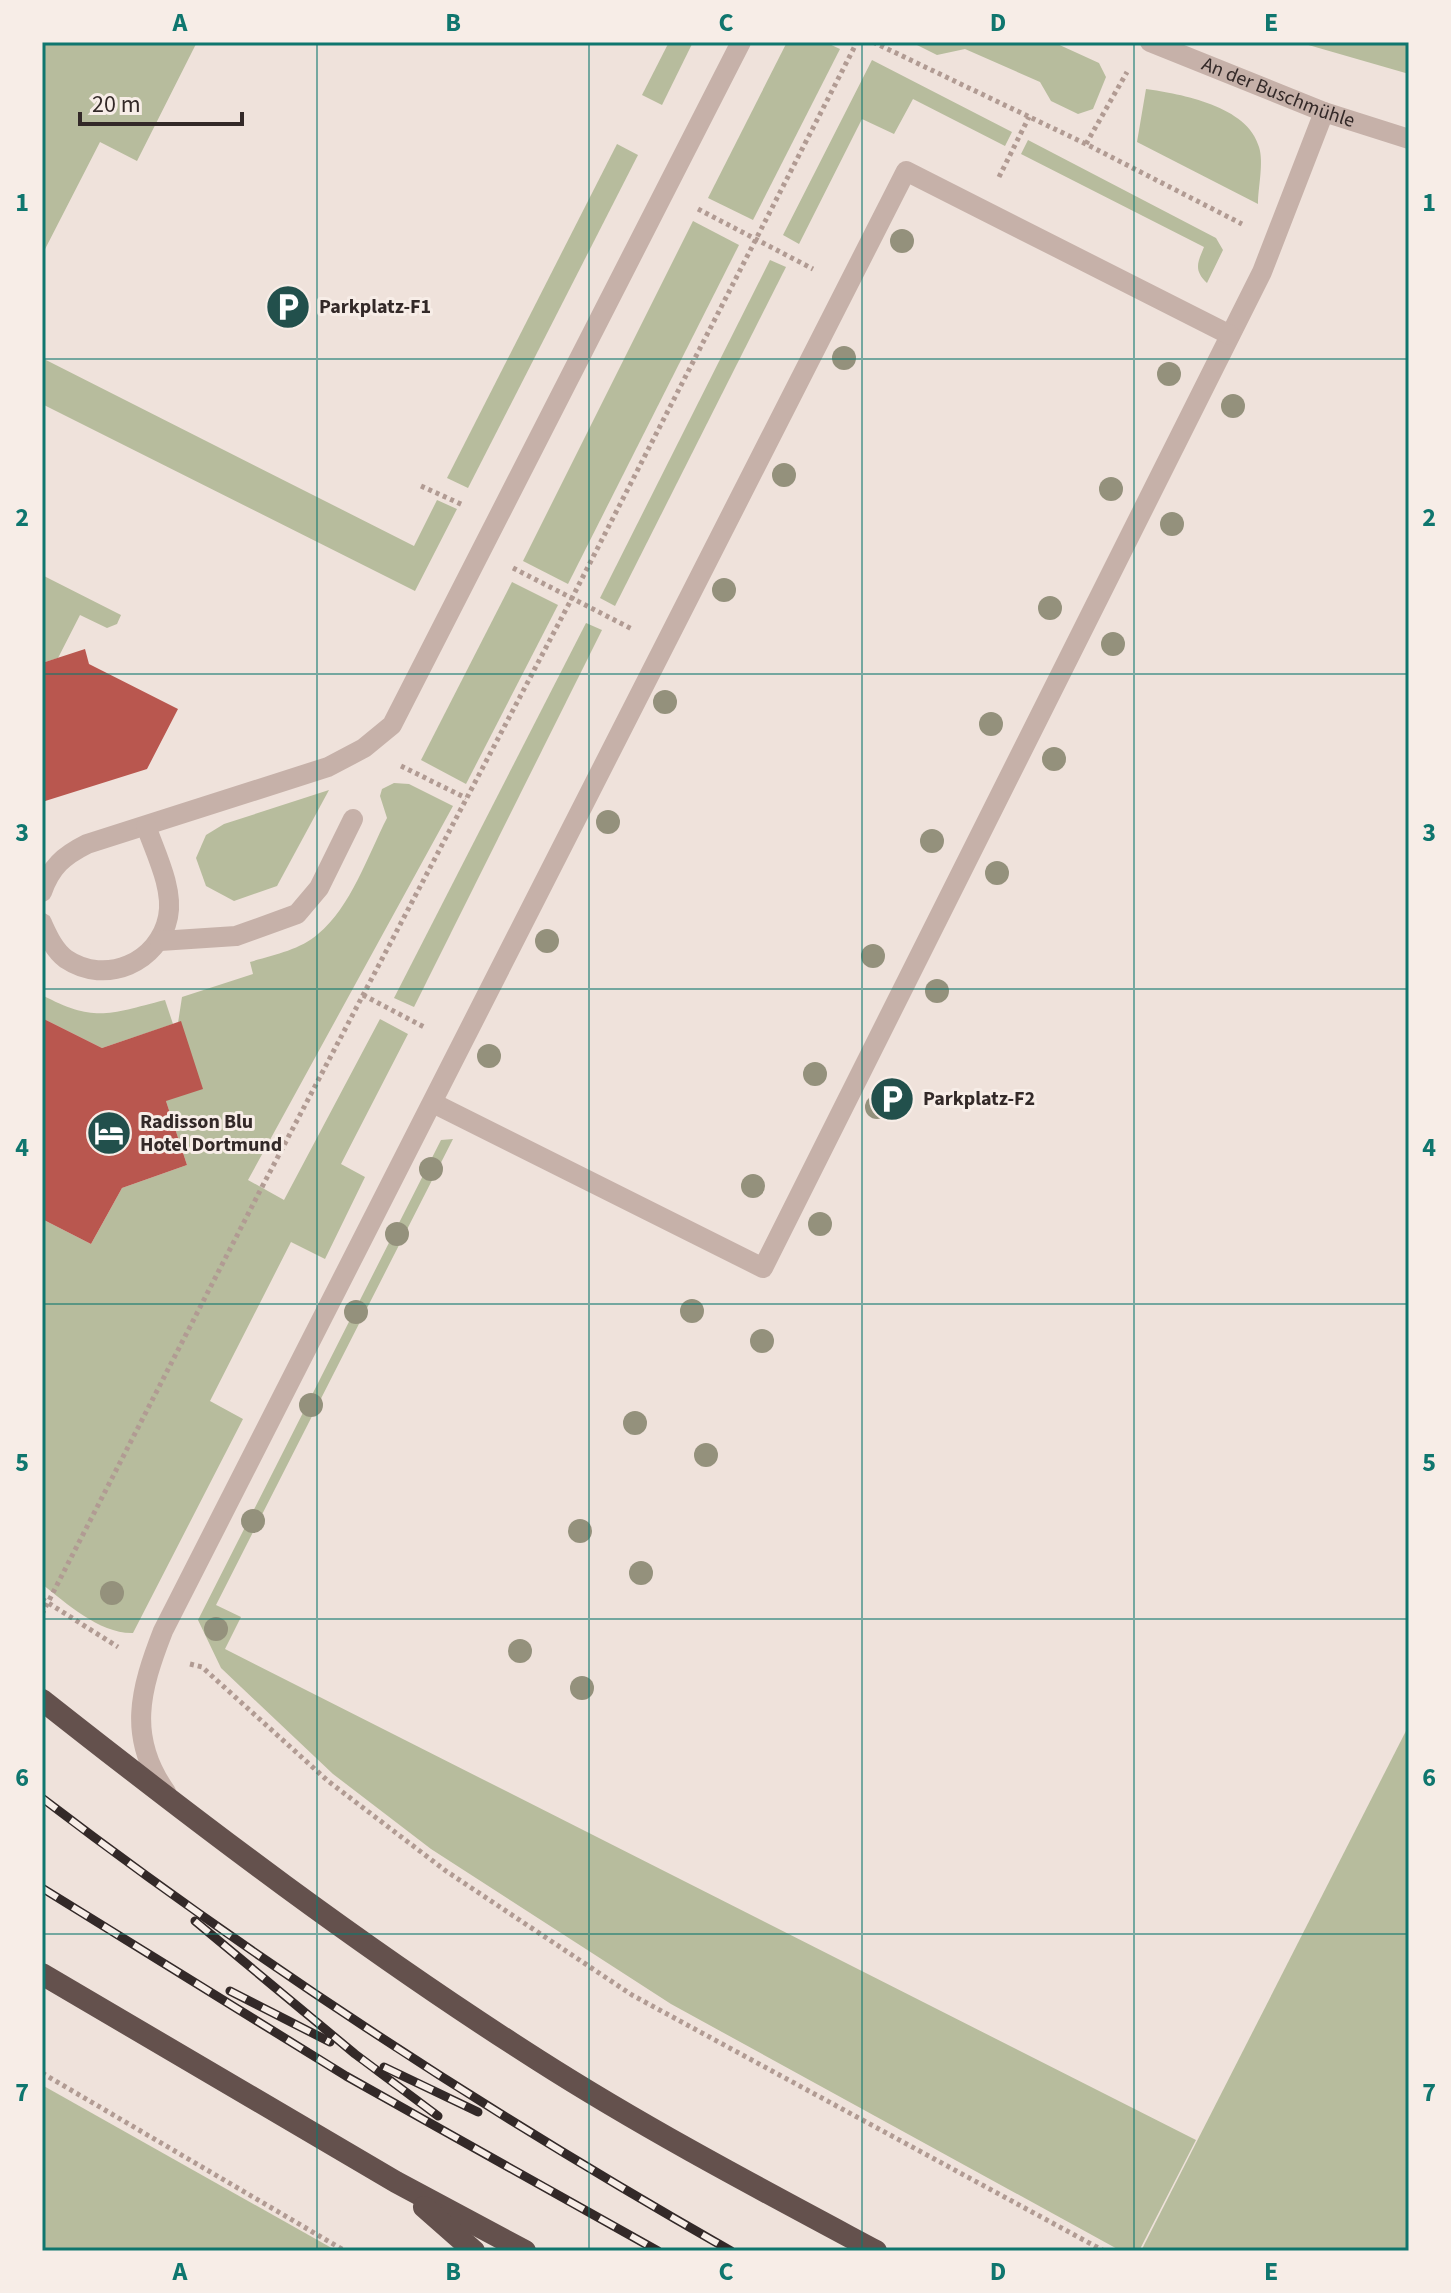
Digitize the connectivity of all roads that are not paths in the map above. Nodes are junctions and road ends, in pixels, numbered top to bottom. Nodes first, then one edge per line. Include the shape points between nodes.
1 (741, 42) edge
2 (1150, 42) edge
3 (1324, 112) junction
4 (1409, 139) edge
5 (1230, 335) junction
6 (353, 819) dead end
7 (146, 826) junction
8 (42, 892) edge
9 (42, 923) edge
10 (160, 941) junction
11 (433, 1103) junction
12 (42, 1700) edge
13 (176, 1806) junction
14 (42, 1974) edge
15 (396, 2182) junction
16 (474, 2251) edge
17 (525, 2251) edge
18 (876, 2251) edge

1 - 7 street via 392,725 328,767
2 - 3 street, An der Buschmühle
3 - 4 street, An der Buschmühle
3 - 5 street
5 - 11 street via 906,171
5 - 11 street via 763,1268
6 - 10 street via 319,888 297,914 236,936
7 - 8 street via 63,856
7 - 10 street via 167,888 169,915
9 - 10 street via 66,959 88,969 114,971 138,962
11 - 13 street via 153,1655 140,1719 144,1757
12 - 13 highway
13 - 18 highway via 348,1933 539,2061
14 - 15 highway
15 - 16 highway
15 - 17 highway

